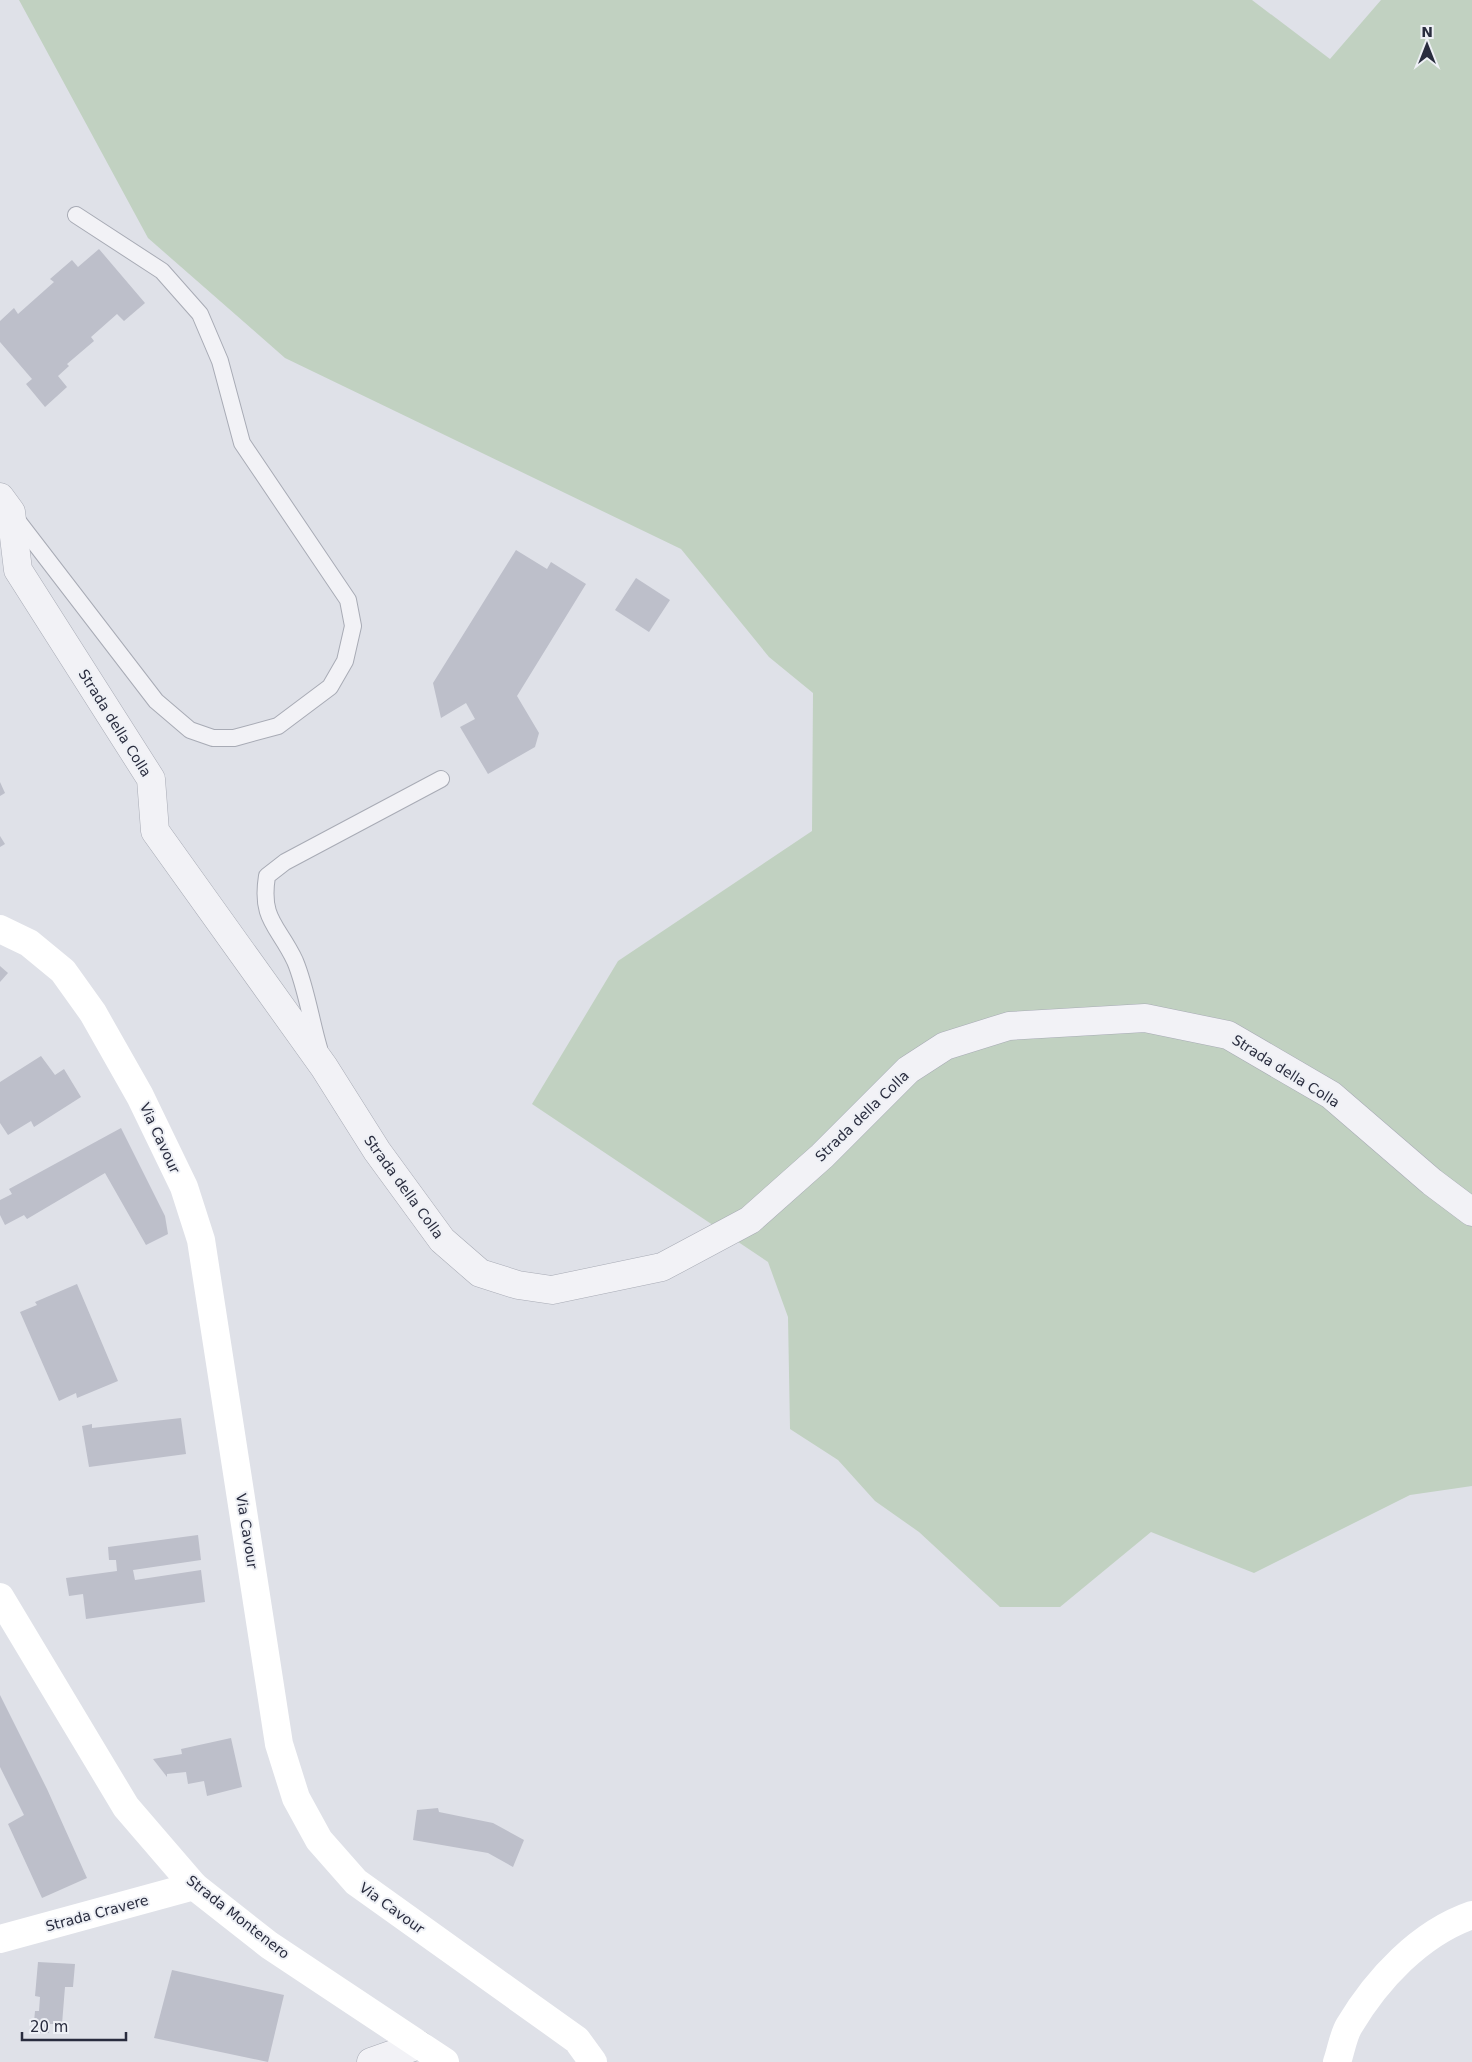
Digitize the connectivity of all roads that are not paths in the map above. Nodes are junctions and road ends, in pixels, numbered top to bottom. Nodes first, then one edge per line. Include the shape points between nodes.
1 (76, 215) dead end
2 (5, 505) edge
3 (441, 779) dead end
4 (0, 929) edge
5 (324, 1067) junction
6 (1472, 1212) edge
7 (0, 1598) edge
8 (194, 1886) junction
9 (1472, 1915) edge
10 (0, 1939) edge
11 (419, 2045) junction
12 (371, 2062) edge
13 (445, 2062) edge
14 (593, 2062) edge
15 (1337, 2062) edge

1 - 2 lane via 162,271 200,314 220,361 242,443 348,600 352,626 345,661 330,687 278,726 234,738 213,738 190,730 156,701
2 - 5 street, Strada della Colla via 18,570 151,779 156,831
3 - 5 lane, Strada della Colla via 285,862 267,876 264,897 269,918 295,962
4 - 14 street, Via Cavour via 29,943 63,971 93,1013 140,1096 184,1187 201,1240 279,1744 296,1798 319,1840 356,1882 577,2040
5 - 6 street, Strada della Colla via 377,1151 442,1240 480,1273 518,1285 552,1290 662,1268 750,1220 822,1156 908,1070 944,1046 1009,1026 1145,1018 1228,1035 1331,1095
7 - 8 street, Strada Montenero via 126,1807
8 - 10 street, Strada Cravere
8 - 11 street, Strada Montenero via 269,1945
9 - 15 street via 1419,1944 1384,1978 1348,2027
11 - 12 street
11 - 13 street, Strada Montenero

